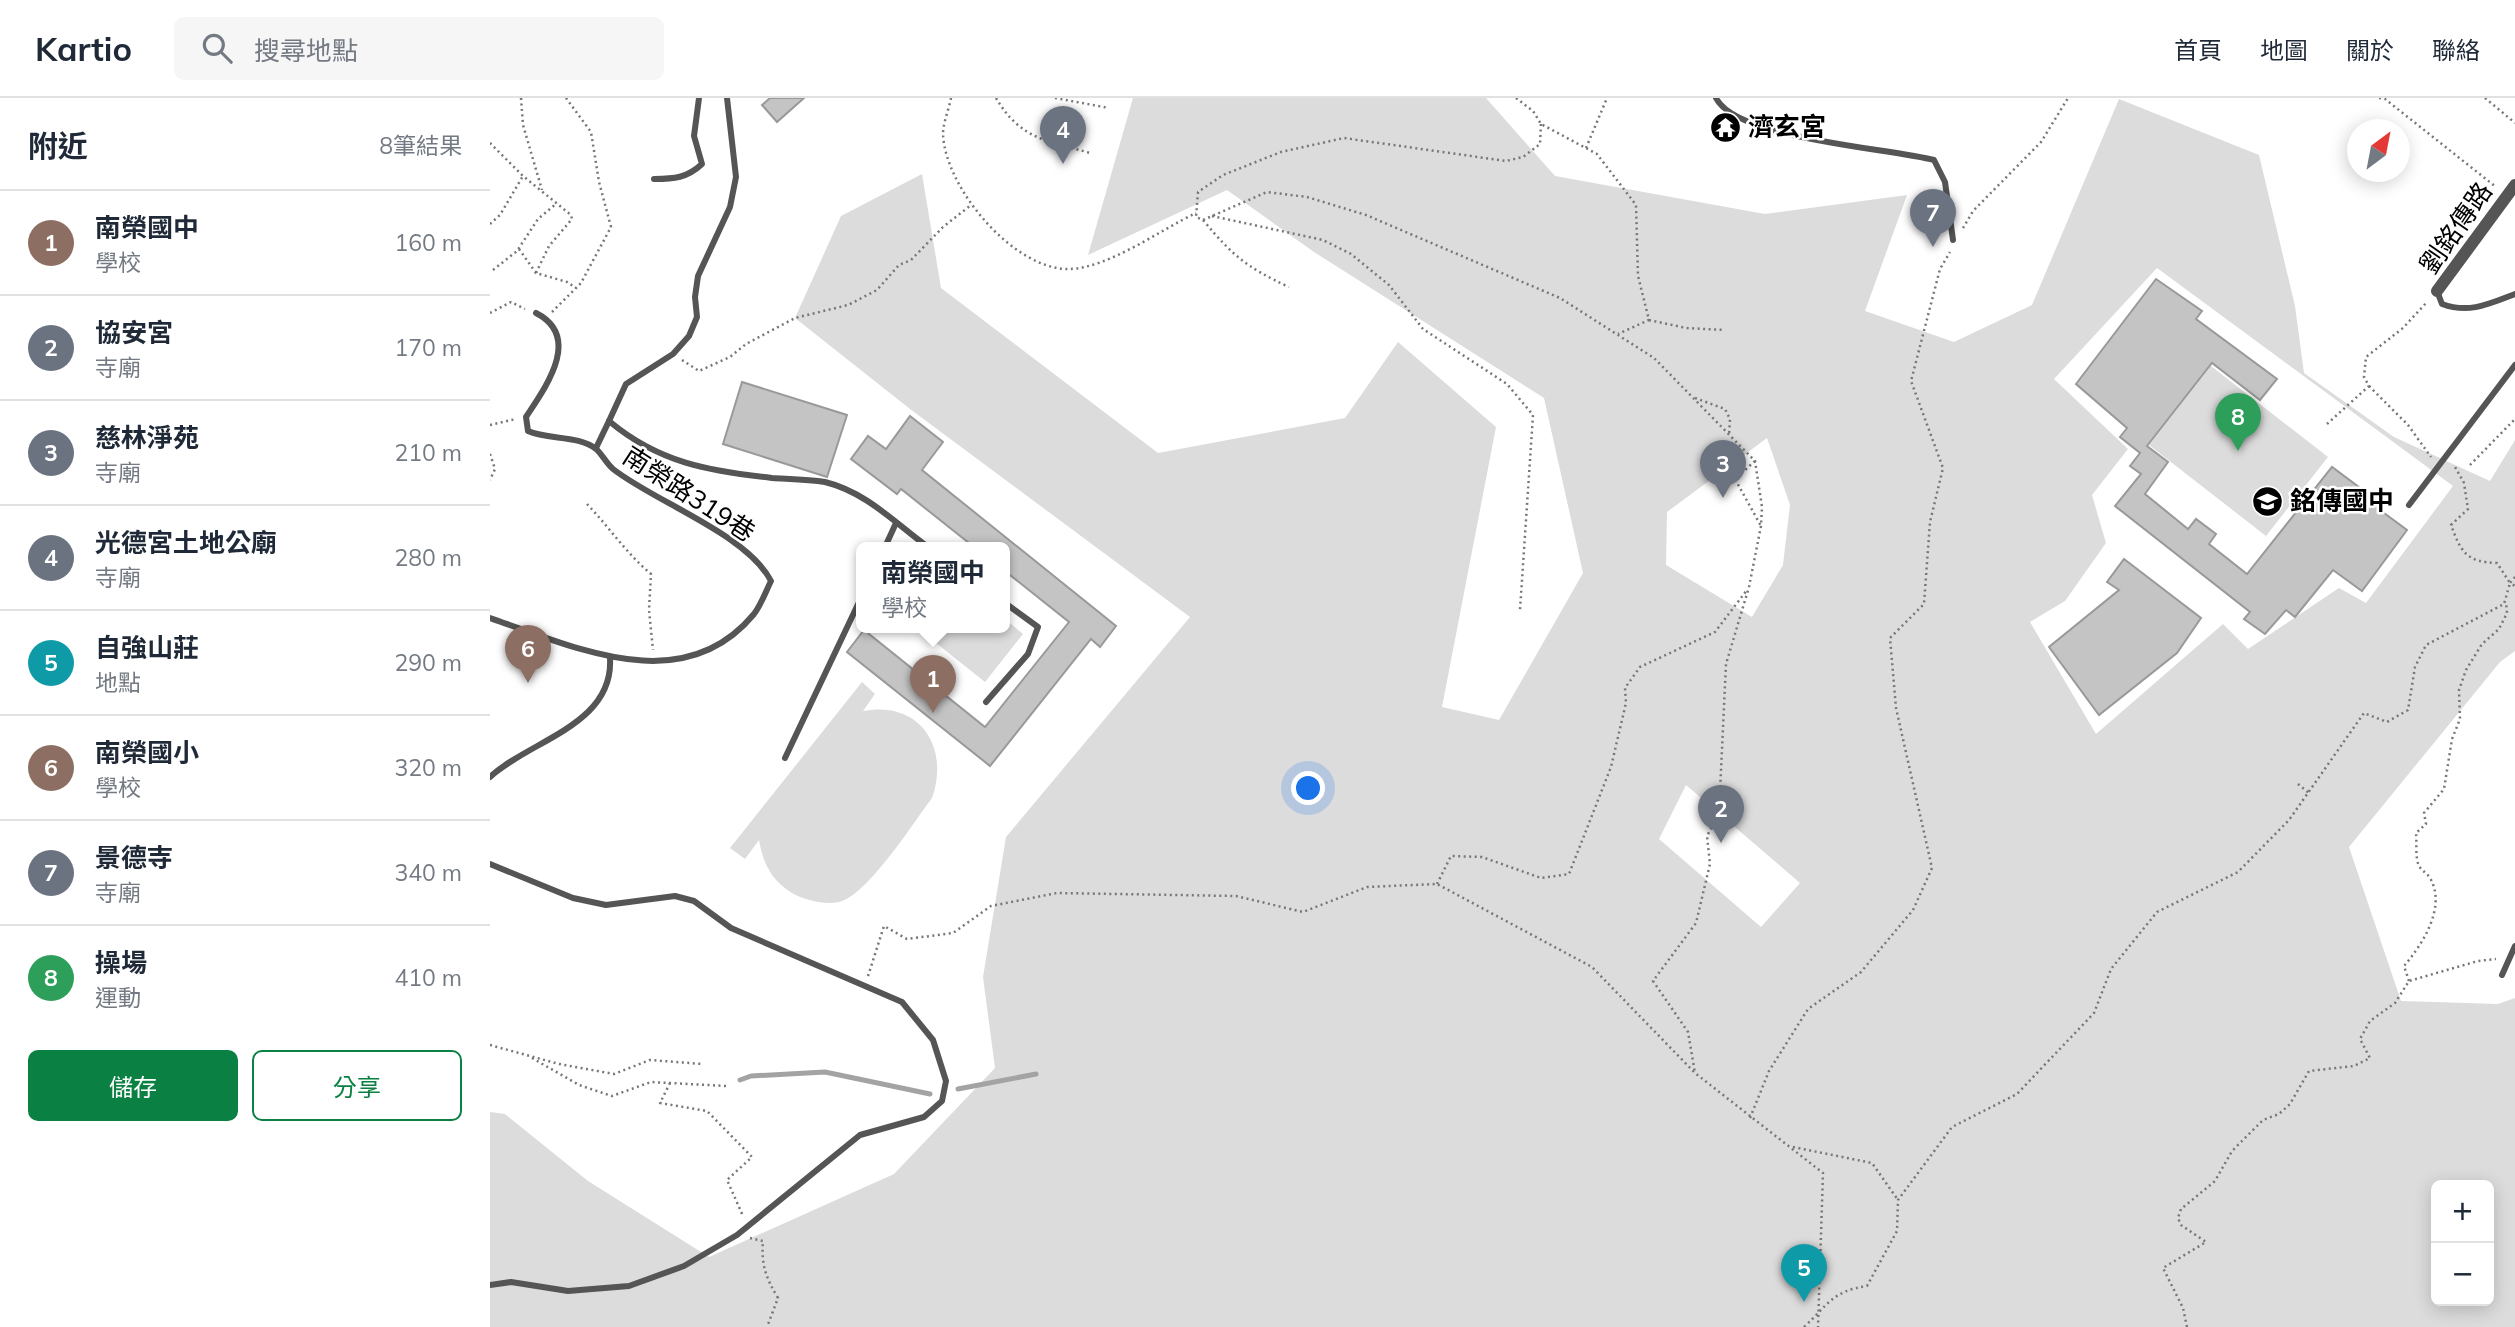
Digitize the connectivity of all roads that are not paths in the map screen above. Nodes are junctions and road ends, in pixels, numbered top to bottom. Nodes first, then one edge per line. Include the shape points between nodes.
1 (699, 98) edge
2 (727, 98) edge
3 (1716, 98) edge
4 (654, 179) dead end
5 (2511, 190) edge
6 (1953, 243) road end
7 (2437, 291) joint
8 (2515, 294) edge
9 (536, 313) road end
10 (2515, 365) edge
11 (609, 421) junction
12 (596, 448) junction
13 (2409, 505) dead end
14 (896, 523) junction
15 (887, 542) edge
16 (921, 542) edge
17 (1010, 607) edge
18 (856, 609) edge
19 (490, 618) edge
20 (610, 658) junction
21 (986, 702) dead end
22 (785, 758) dead end
23 (490, 777) edge
24 (490, 864) edge
25 (2515, 946) edge
26 (2502, 975) dead end
27 (490, 1285) edge

1 - 4 lane via 694,136 702,164 675,179
2 - 11 lane via 736,177 730,207 698,276 697,317 689,336 673,354 626,384
3 - 6 lane via 1733,117 1770,130 1934,160 1945,182
5 - 7 street, 劉銘傳路
7 - 8 lane, 劉銘傳路 via 2442,304 2456,309 2476,309
9 - 12 lane, 南榮路319巷 via 547,319 558,342 558,359 550,381 526,417 528,431
10 - 13 lane
11 - 12 lane
11 - 14 lane via 668,459 730,473 825,482 864,497
12 - 20 lane, 南榮路319巷 via 614,470 764,567 771,581 754,613 725,640 694,657
14 - 15 lane
14 - 16 lane
17 - 21 lane via 1038,627 1028,654
18 - 22 lane
19 - 20 lane, 南榮路319巷
20 - 23 lane via 611,676 605,691 578,722 508,761
24 - 27 lane via 573,898 606,905 675,897 694,901 731,928 902,1002 933,1040 946,1081 942,1101 924,1117 860,1135 737,1235 684,1266 629,1286 568,1291 512,1282
25 - 26 lane

